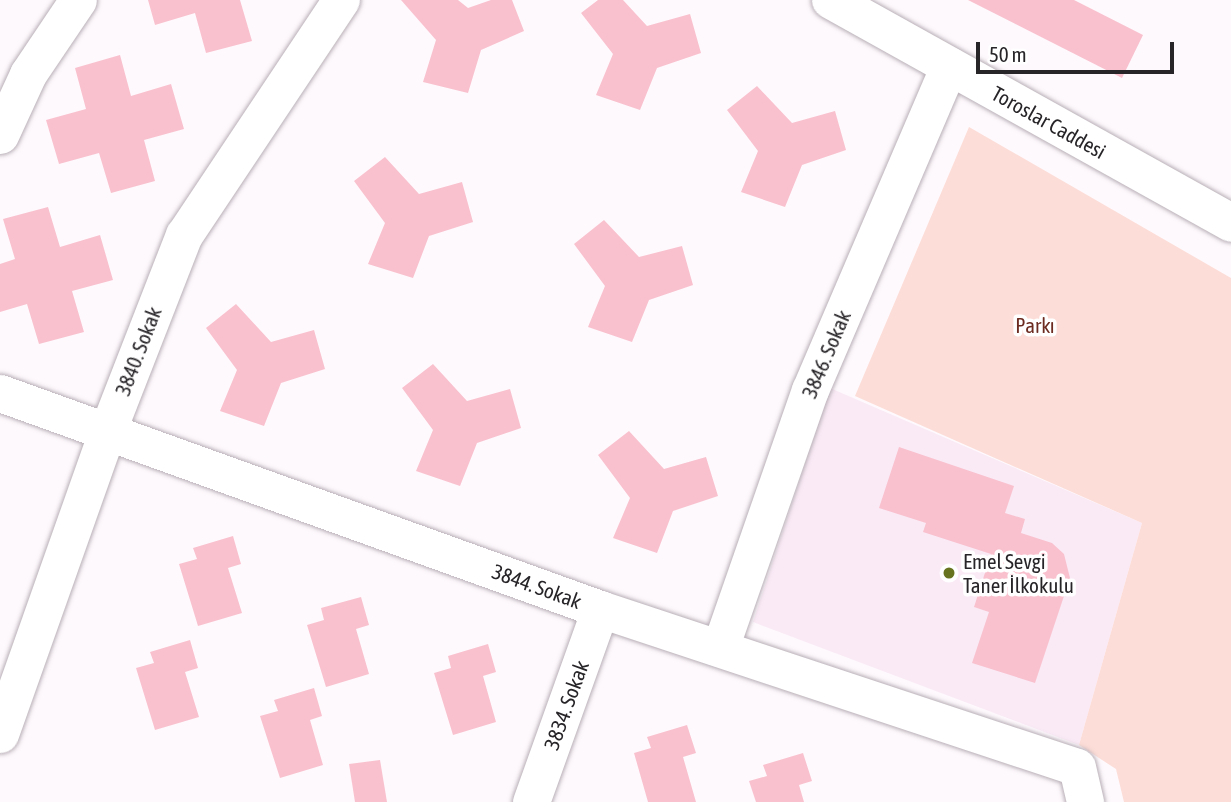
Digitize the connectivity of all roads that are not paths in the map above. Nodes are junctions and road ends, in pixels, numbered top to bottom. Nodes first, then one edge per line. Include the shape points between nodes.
1 (78, 0) edge
2 (341, 0) edge
3 (831, 0) edge
4 (949, 65) junction
5 (0, 135) edge
6 (1231, 223) edge
7 (0, 393) edge
8 (107, 432) junction
9 (600, 609) junction
10 (720, 648) junction
11 (0, 734) edge
12 (1081, 785) edge
13 (531, 802) edge

1 - 5 street via 28,74
2 - 8 street, 3840. Sokak via 184,235
3 - 4 main road, Toroslar Caddesi
4 - 6 main road, Toroslar Caddesi
4 - 10 street, 3846. Sokak via 810,390
7 - 8 street, 3844. Sokak
8 - 9 street, 3844. Sokak
8 - 11 street, 3840. Sokak
9 - 10 street, 3844. Sokak
9 - 13 street, 3834. Sokak
10 - 12 street, 3844. Sokak

